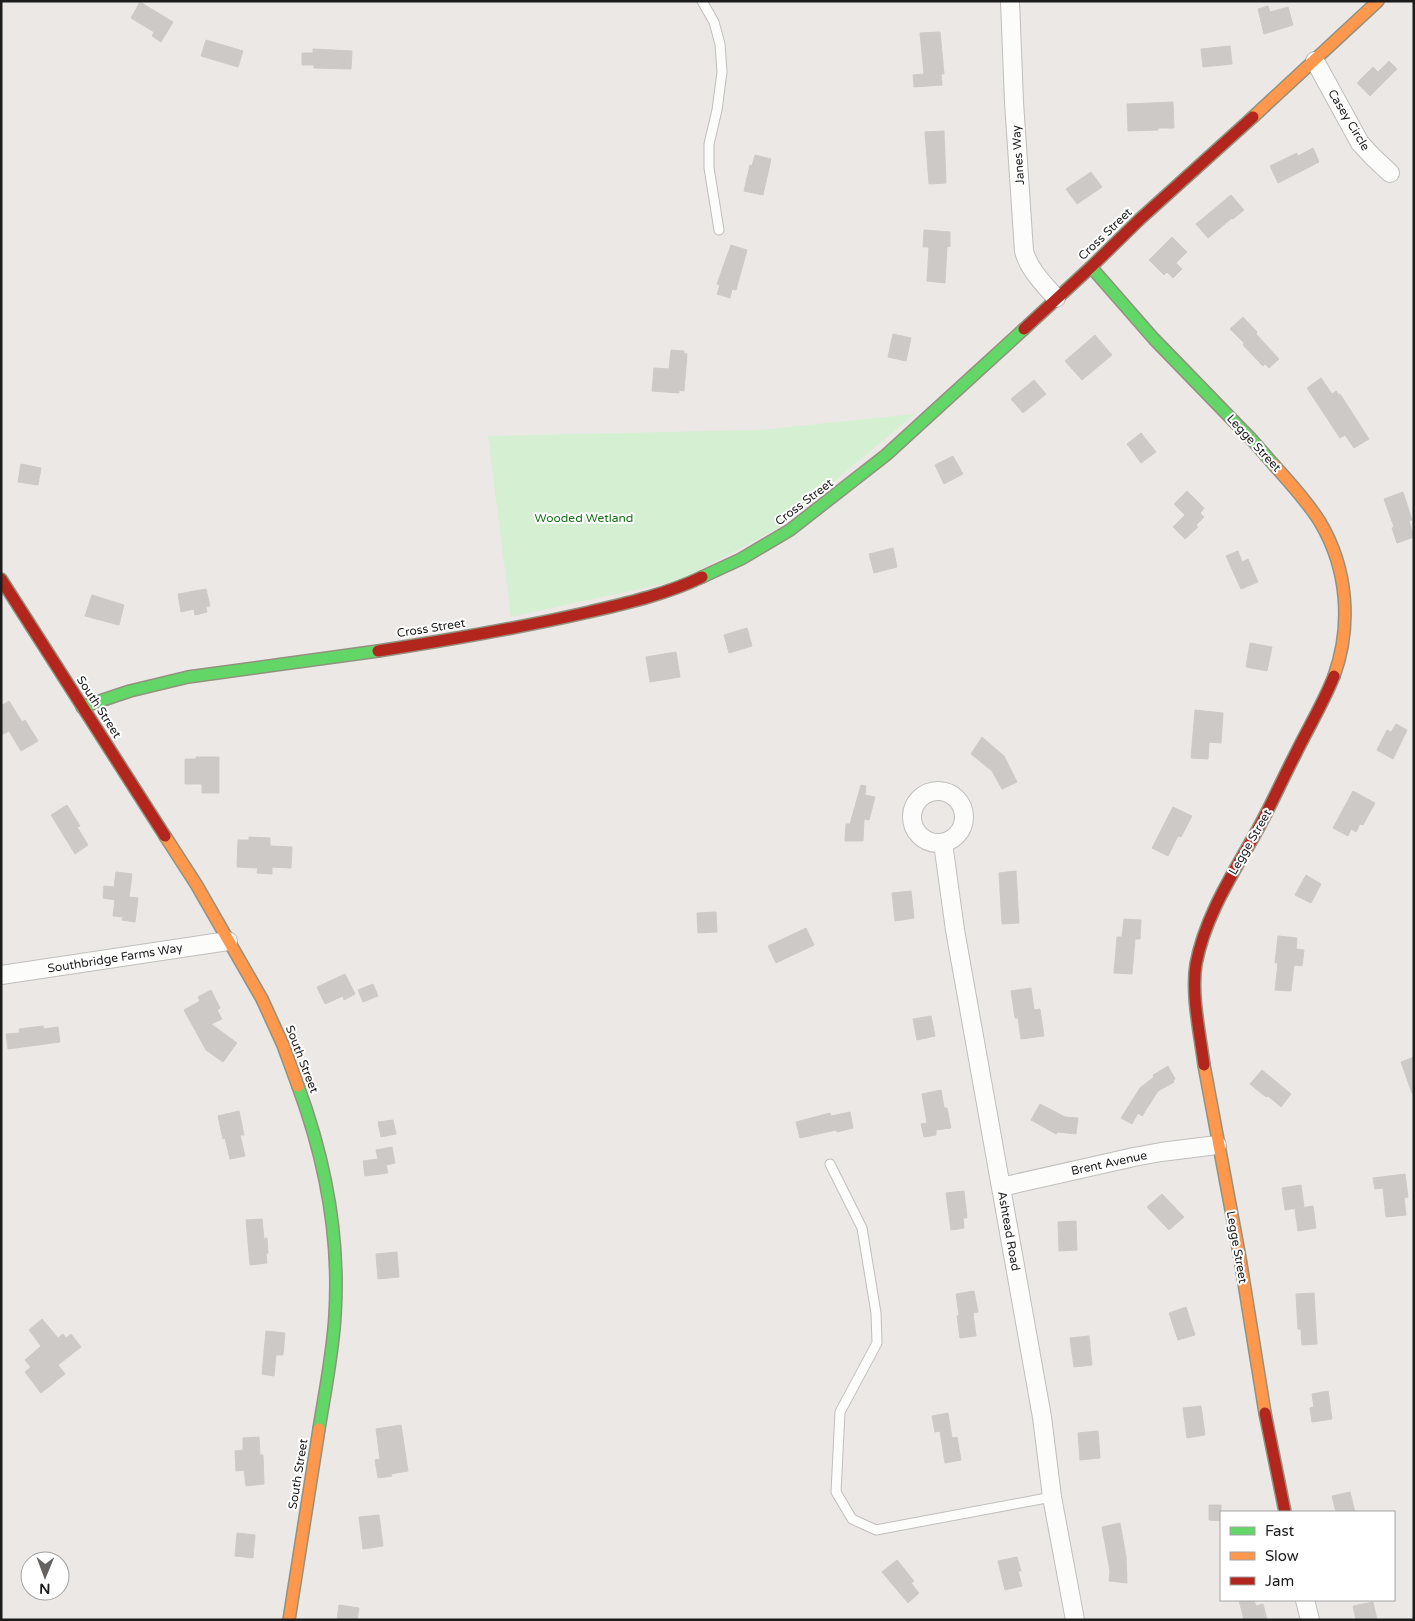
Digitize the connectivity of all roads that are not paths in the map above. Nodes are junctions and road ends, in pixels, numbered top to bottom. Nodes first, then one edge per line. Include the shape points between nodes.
1 (702, 1) edge
2 (1010, 1) edge
3 (1378, 1) edge
4 (1315, 61) junction
5 (1390, 173) dead end
6 (719, 230) dead end
7 (1091, 267) junction
8 (1056, 298) junction
9 (1, 579) edge
10 (82, 706) junction
11 (943, 843) dead end
12 (228, 941) junction
13 (1, 975) edge
14 (1218, 1145) junction
15 (830, 1164) dead end
16 (1001, 1187) junction
17 (1052, 1497) junction
18 (1284, 1511) edge
19 (1306, 1601) edge
20 (289, 1620) edge
21 (1075, 1620) edge
22 (1310, 1620) edge

1 - 6 lane via 714,22 720,44 722,72 709,144 709,168
2 - 8 street, Janes Way via 1024,251 1031,268
3 - 4 street, Cross Street
4 - 5 street, Casey Circle via 1360,142
4 - 7 street, Cross Street
7 - 8 street, Cross Street
7 - 14 street, Legge Street via 1297,491 1327,536 1345,600 1344,640 1327,694 1268,811 1214,907 1199,951 1195,977 1198,1023
8 - 10 street, Cross Street via 869,469 782,535 707,575 631,601 522,627 188,677
9 - 10 street, South Street
10 - 12 street, South Street via 196,884
11 - 16 street, Ashtead Road via 955,930
12 - 13 street, Southbridge Farms Way
12 - 20 street, South Street via 270,1015 301,1092 326,1183 335,1250 333,1338
14 - 16 street, Brent Avenue via 1134,1157
14 - 18 street, Legge Street
15 - 17 lane via 862,1228 876,1313 877,1343 840,1412 836,1492 852,1518 876,1530
16 - 17 street, Ashtead Road via 1042,1418
17 - 21 street, Ashtead Road
19 - 22 street

